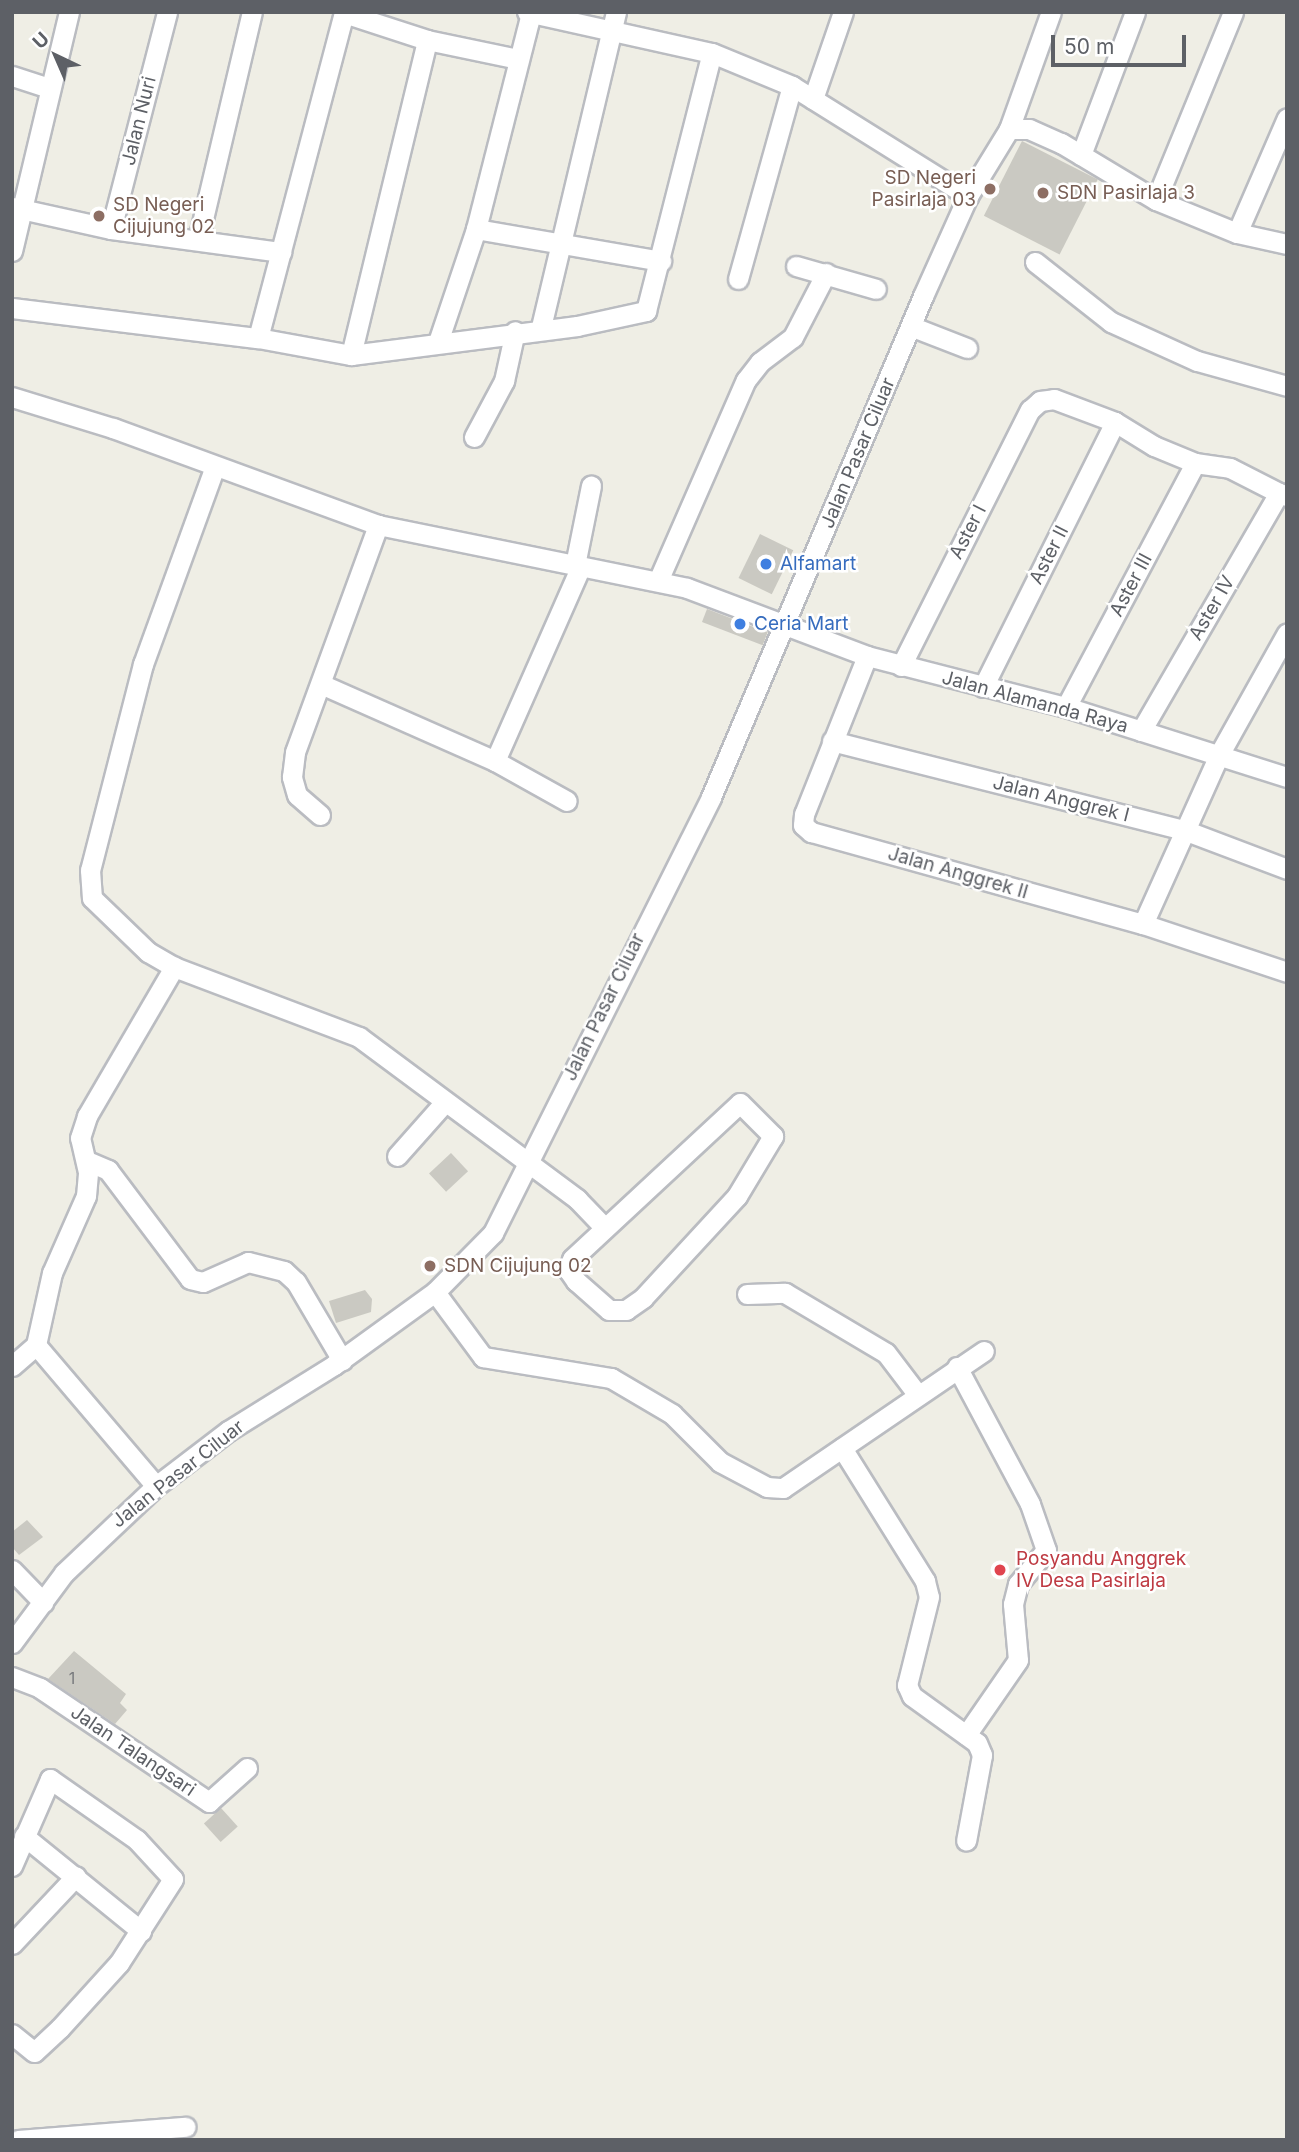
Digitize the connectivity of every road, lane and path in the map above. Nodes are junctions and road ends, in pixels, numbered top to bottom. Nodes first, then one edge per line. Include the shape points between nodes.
1 (69, 12) edge
2 (167, 12) edge
3 (252, 12) edge
4 (843, 12) edge
5 (1051, 12) edge
6 (1135, 12) edge
7 (1233, 12) edge
8 (344, 13) edge
9 (529, 13) edge
10 (614, 20) edge
11 (427, 40) junction
12 (712, 53) junction
13 (518, 59) junction
14 (12, 76) edge
15 (792, 86) junction
16 (50, 88) junction
17 (813, 99) junction
18 (1287, 118) edge
19 (1009, 129) junction
20 (1081, 155) junction
21 (968, 196) junction
22 (1156, 201) junction
23 (18, 210) edge
24 (111, 229) junction
25 (476, 229) junction
26 (1237, 233) junction
27 (198, 240) junction
28 (562, 244) junction
29 (1287, 244) edge
30 (12, 251) edge
31 (281, 252) junction
32 (661, 261) junction
33 (1035, 262) dead end
34 (796, 266) dead end
35 (826, 273) junction
36 (738, 279) dead end
37 (876, 289) dead end
38 (12, 308) edge
39 (541, 327) junction
40 (913, 327) junction
41 (515, 331) junction
42 (258, 338) junction
43 (439, 342) junction
44 (967, 348) dead end
45 (351, 355) junction
46 (1287, 386) edge
47 (12, 397) edge
48 (1115, 422) junction
49 (474, 437) dead end
50 (1195, 463) junction
51 (214, 469) junction
52 (591, 486) dead end
53 (1283, 495) edge
54 (378, 525) junction
55 (578, 566) junction
56 (658, 581) junction
57 (784, 624) junction
58 (1287, 633) edge
59 (867, 656) junction
60 (901, 666) junction
61 (323, 685) junction
62 (983, 687) junction
63 (1066, 708) junction
64 (1141, 731) junction
65 (832, 740) junction
66 (1220, 753) junction
67 (495, 761) junction
68 (1287, 777) edge
69 (568, 802) dead end
70 (320, 815) dead end
71 (1184, 830) junction
72 (1287, 869) edge
73 (1143, 924) junction
74 (174, 967) junction
75 (1287, 972) edge
76 (444, 1103) junction
77 (397, 1156) dead end
78 (86, 1161) junction
79 (525, 1165) junction
80 (604, 1227) junction
81 (435, 1292) junction
82 (747, 1294) dead end
83 (36, 1345) junction
84 (984, 1351) dead end
85 (342, 1360) junction
86 (12, 1366) edge
87 (957, 1367) junction
88 (918, 1395) junction
89 (842, 1448) junction
90 (156, 1486) junction
91 (12, 1570) edge
92 (43, 1602) junction
93 (12, 1643) edge
94 (12, 1677) edge
95 (966, 1735) junction
96 (247, 1768) dead end
97 (24, 1836) junction
98 (966, 1841) dead end
99 (12, 1866) edge
100 (76, 1876) junction
101 (141, 1931) junction
102 (12, 1944) edge
103 (12, 2034) edge
104 (186, 2127) dead end
105 (18, 2140) edge

1 - 16 street
2 - 24 street, Jalan Nuri
3 - 27 street
4 - 17 street
5 - 19 street, Jalan Pasar Ciluar
6 - 20 street
7 - 22 street
8 - 11 street
8 - 31 street
9 - 10 street
9 - 13 street
10 - 12 street
10 - 28 street
11 - 13 street
11 - 45 street
12 - 15 street
12 - 32 street
13 - 25 street
14 - 16 street
15 - 17 street
15 - 36 street
16 - 23 street
17 - 21 street
18 - 26 street
19 - 20 street via 1029,129
19 - 21 street, Jalan Pasar Ciluar
20 - 22 street
21 - 40 street, Jalan Pasar Ciluar
22 - 26 street
23 - 24 street
23 - 30 street
24 - 27 street
25 - 28 street
25 - 43 street
26 - 29 street
27 - 31 street
28 - 32 street
28 - 39 street
31 - 42 street
32 - 39 street via 646,312 578,326
33 - 46 street via 1111,322 1197,361
34 - 35 street
35 - 37 street
35 - 56 street via 793,337 760,362 746,380
38 - 42 street
39 - 41 street
40 - 44 street
40 - 57 street, Jalan Pasar Ciluar
41 - 43 street
41 - 49 street via 504,381
42 - 45 street
43 - 45 street
47 - 51 street, Jalan Alamanda Raya via 113,428
48 - 50 street
48 - 60 street, Aster I via 1054,399 1040,401 1030,410
48 - 62 street, Aster II
50 - 53 street via 1230,468
50 - 63 street, Aster III
51 - 54 street, Jalan Alamanda Raya
51 - 74 street via 143,664 88,884 102,912 148,952
52 - 55 street
53 - 64 street, Aster IV
54 - 55 street, Jalan Alamanda Raya
54 - 61 street
55 - 56 street, Jalan Alamanda Raya
55 - 67 street
56 - 57 street, Jalan Alamanda Raya
57 - 59 street, Jalan Alamanda Raya
57 - 79 street, Jalan Pasar Ciluar via 711,796
58 - 66 street
59 - 60 street, Jalan Alamanda Raya
59 - 65 street, Jalan Anggrek II
60 - 62 street, Jalan Alamanda Raya
61 - 67 street
61 - 70 street via 295,752 292,777 297,795
62 - 63 street, Jalan Alamanda Raya
63 - 64 street, Jalan Alamanda Raya
64 - 66 street, Jalan Alamanda Raya
65 - 71 street, Jalan Anggrek I
65 - 73 street, Jalan Anggrek II via 804,814 803,825 811,832
66 - 68 street, Jalan Alamanda Raya
66 - 71 street
67 - 69 street
71 - 72 street, Jalan Anggrek I
71 - 73 street
73 - 75 street, Jalan Anggrek II
74 - 76 street via 359,1037
74 - 78 street via 87,1116 80,1138
76 - 77 street
76 - 79 street
78 - 83 street via 86,1196 52,1273
78 - 85 street via 108,1170 190,1279 203,1282 248,1262 284,1271 296,1282
79 - 80 street via 577,1199
79 - 81 street, Jalan Pasar Ciluar via 493,1233
80 - 80 street via 572,1259 569,1271 610,1310 626,1310 737,1196 773,1133 740,1103
81 - 85 street, Jalan Pasar Ciluar
81 - 89 street via 484,1357 611,1378 672,1414 720,1462 767,1486 783,1488
82 - 88 street via 785,1293 886,1353
83 - 86 street
83 - 90 street
84 - 87 street
85 - 90 street, Jalan Pasar Ciluar via 228,1431
87 - 88 street
87 - 95 street via 1030,1504 1046,1550 1018,1584 1013,1604 1017,1660
88 - 89 street
89 - 95 street via 925,1581 929,1598 907,1685 912,1696
90 - 92 street, Jalan Pasar Ciluar via 64,1573
91 - 92 street
92 - 93 street, Jalan Pasar Ciluar
94 - 96 street, Jalan Talangsari via 40,1688 209,1802
95 - 98 street via 982,1755
97 - 99 street
97 - 100 street
97 - 101 street via 52,1773 168,1870 173,1879 170,1890
100 - 101 street
100 - 102 street
101 - 103 street via 119,1963 34,2052
104 - 105 street

